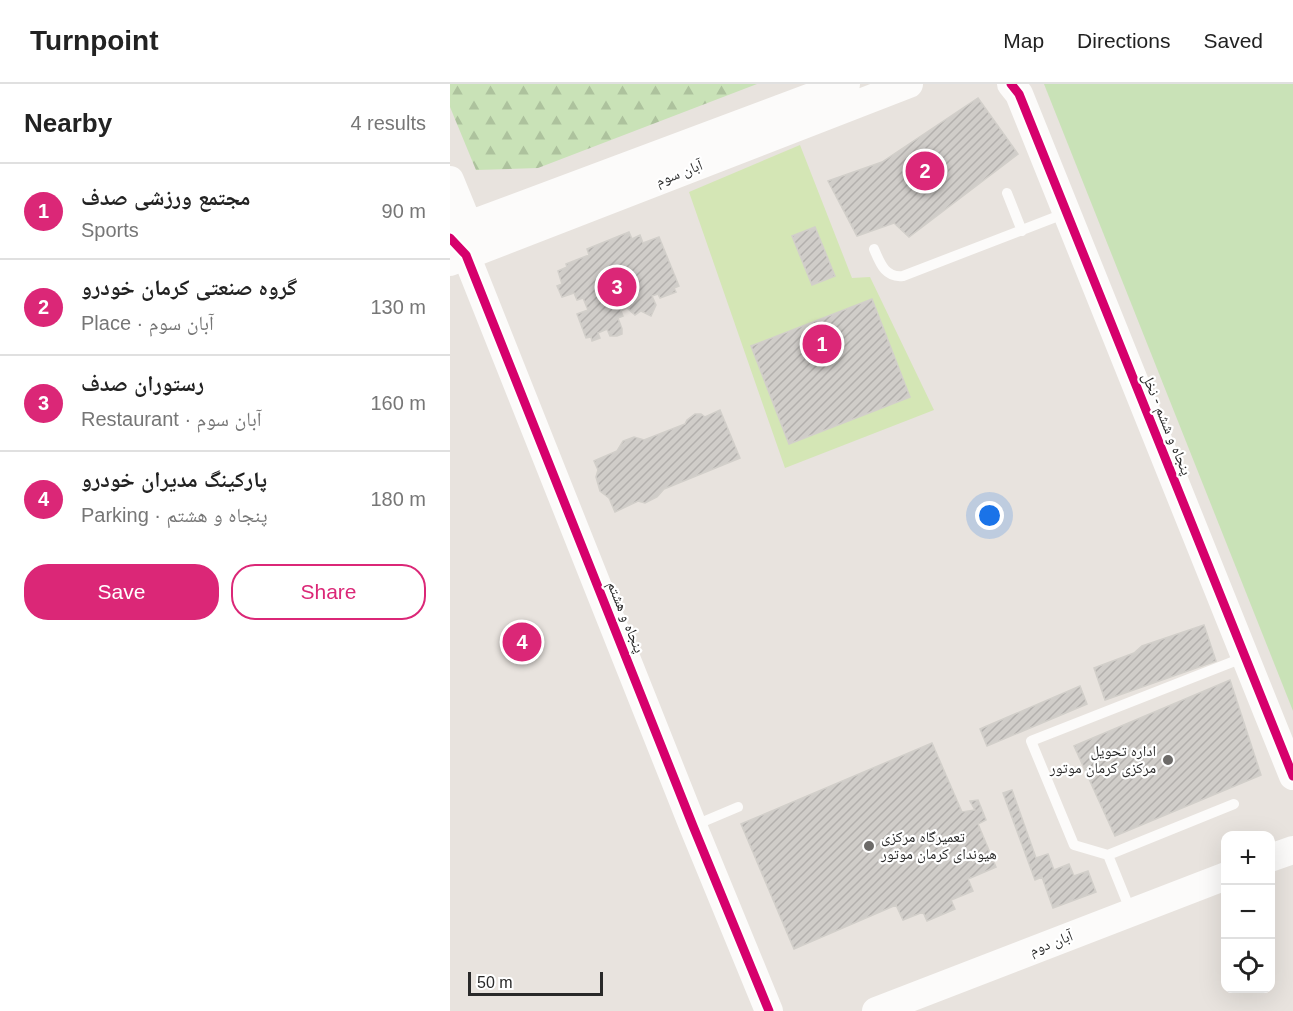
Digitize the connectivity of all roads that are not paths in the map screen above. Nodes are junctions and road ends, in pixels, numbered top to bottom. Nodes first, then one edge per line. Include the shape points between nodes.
1 (846, 84) edge
2 (909, 84) edge
3 (1011, 84) edge
4 (450, 180) edge
5 (1006, 193) dead end
6 (1066, 213) junction
7 (1022, 231) junction
8 (457, 242) edge
9 (874, 249) dead end
10 (1245, 657) junction
11 (1293, 776) edge
12 (1234, 804) dead end
13 (738, 807) dead end
14 (693, 826) junction
15 (1293, 850) edge
16 (1108, 855) junction
17 (1275, 856) edge
18 (1221, 878) edge
19 (1131, 912) junction
20 (769, 1011) edge
21 (876, 1011) edge

1 - 8 street, آبان سوم
2 - 8 street, آبان سوم
3 - 6 street, پنجاه و ششم - نخل via 1019,94
4 - 8 street, پنجاه و هشتم
5 - 7 lane
6 - 7 lane
6 - 10 street, پنجاه و ششم - نخل
7 - 9 lane via 903,276 883,269
8 - 14 street, پنجاه و هشتم
10 - 11 street, پنجاه و ششم - نخل
10 - 16 lane via 1031,741 1074,845
12 - 16 lane
13 - 14 lane
14 - 20 street, پنجاه و هشتم
15 - 17 street
16 - 19 lane
18 - 19 street, آبان دوم
19 - 21 street, آبان دوم

